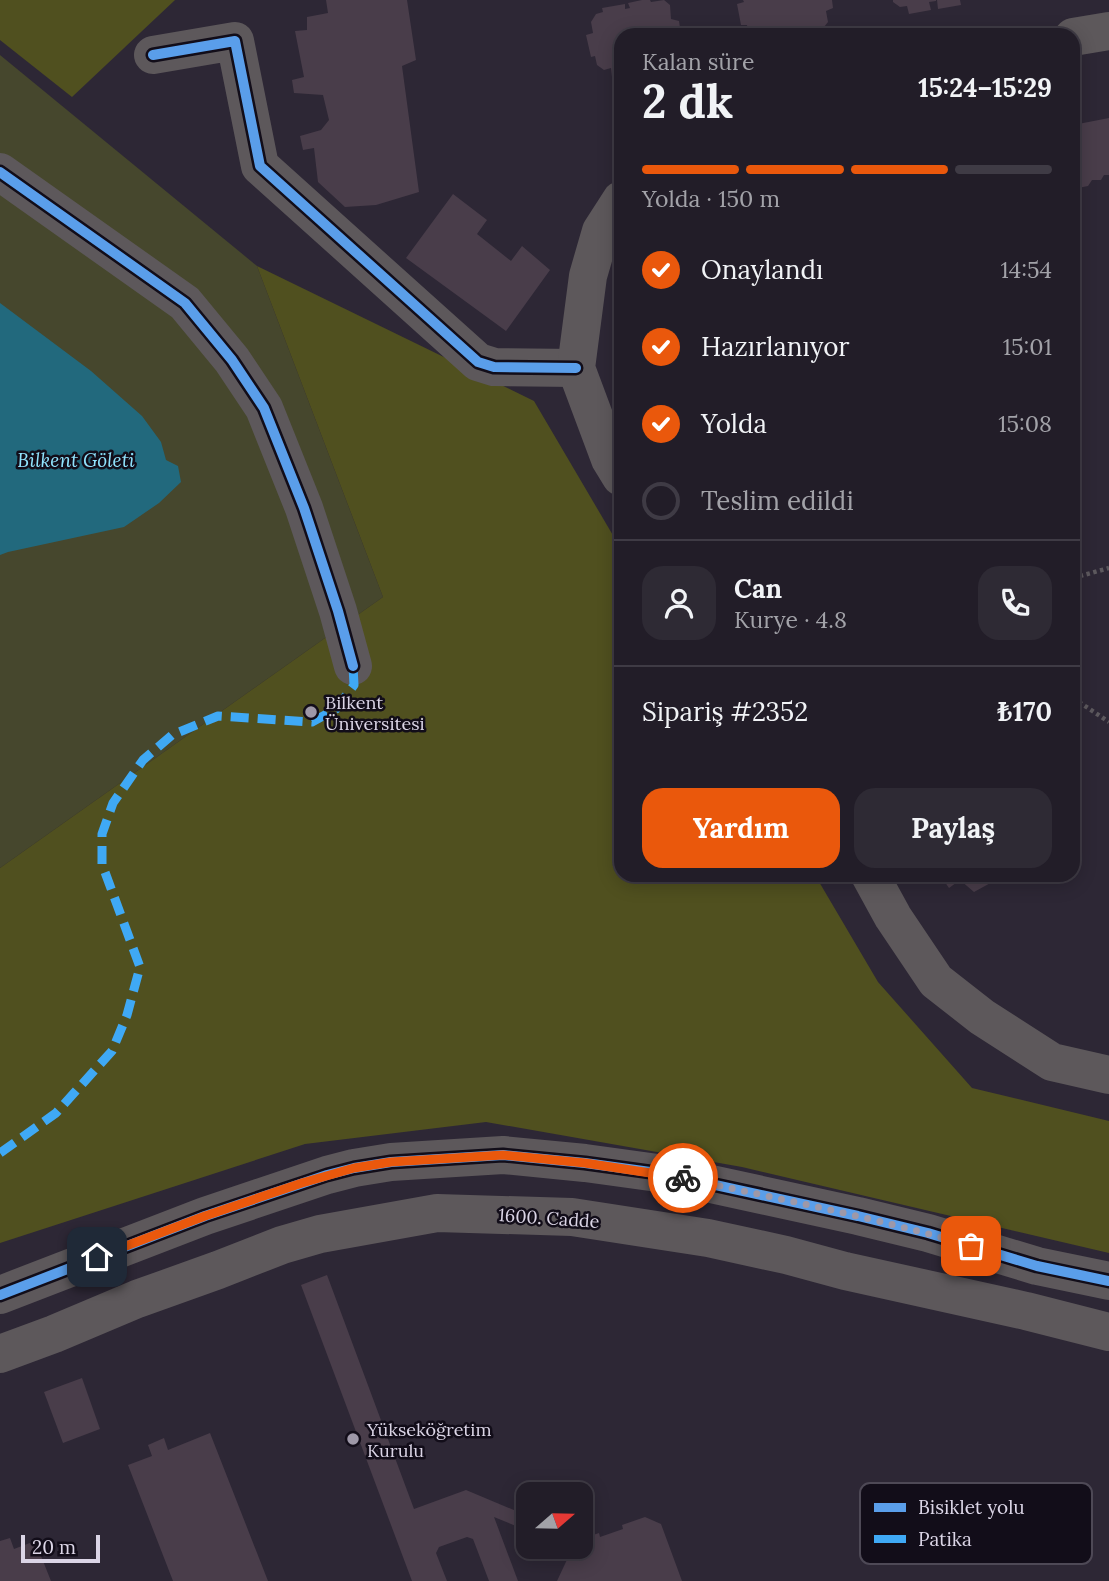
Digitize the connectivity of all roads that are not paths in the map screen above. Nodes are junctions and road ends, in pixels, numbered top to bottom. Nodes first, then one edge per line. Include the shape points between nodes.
1 (1109, 31) edge
2 (1080, 36) edge
3 (153, 55) dead end
4 (0, 172) edge
5 (614, 211) edge
6 (576, 368) junction
7 (614, 466) edge
8 (353, 666) dead end
9 (874, 882) edge
10 (1109, 1076) edge
11 (327, 1175) junction
12 (345, 1229) junction
13 (35, 1280) junction
14 (1109, 1281) edge
15 (0, 1295) edge
16 (1109, 1332) edge
17 (54, 1334) junction
18 (0, 1354) edge

1 - 2 street
3 - 6 street via 235,41 260,166 478,362 494,367
4 - 8 street via 186,303 232,360 264,408 304,508
5 - 6 street via 601,231 588,276
6 - 7 street
9 - 10 street via 936,981 1052,1062
11 - 12 street
11 - 13 street
11 - 14 street via 391,1162 503,1155 585,1163 665,1174 858,1216 1037,1266
12 - 16 street, 1600. Cadde via 437,1213 572,1217 786,1255
12 - 17 street, 1600. Cadde via 282,1245
13 - 15 street
13 - 17 street
17 - 18 street, 1600. Cadde

